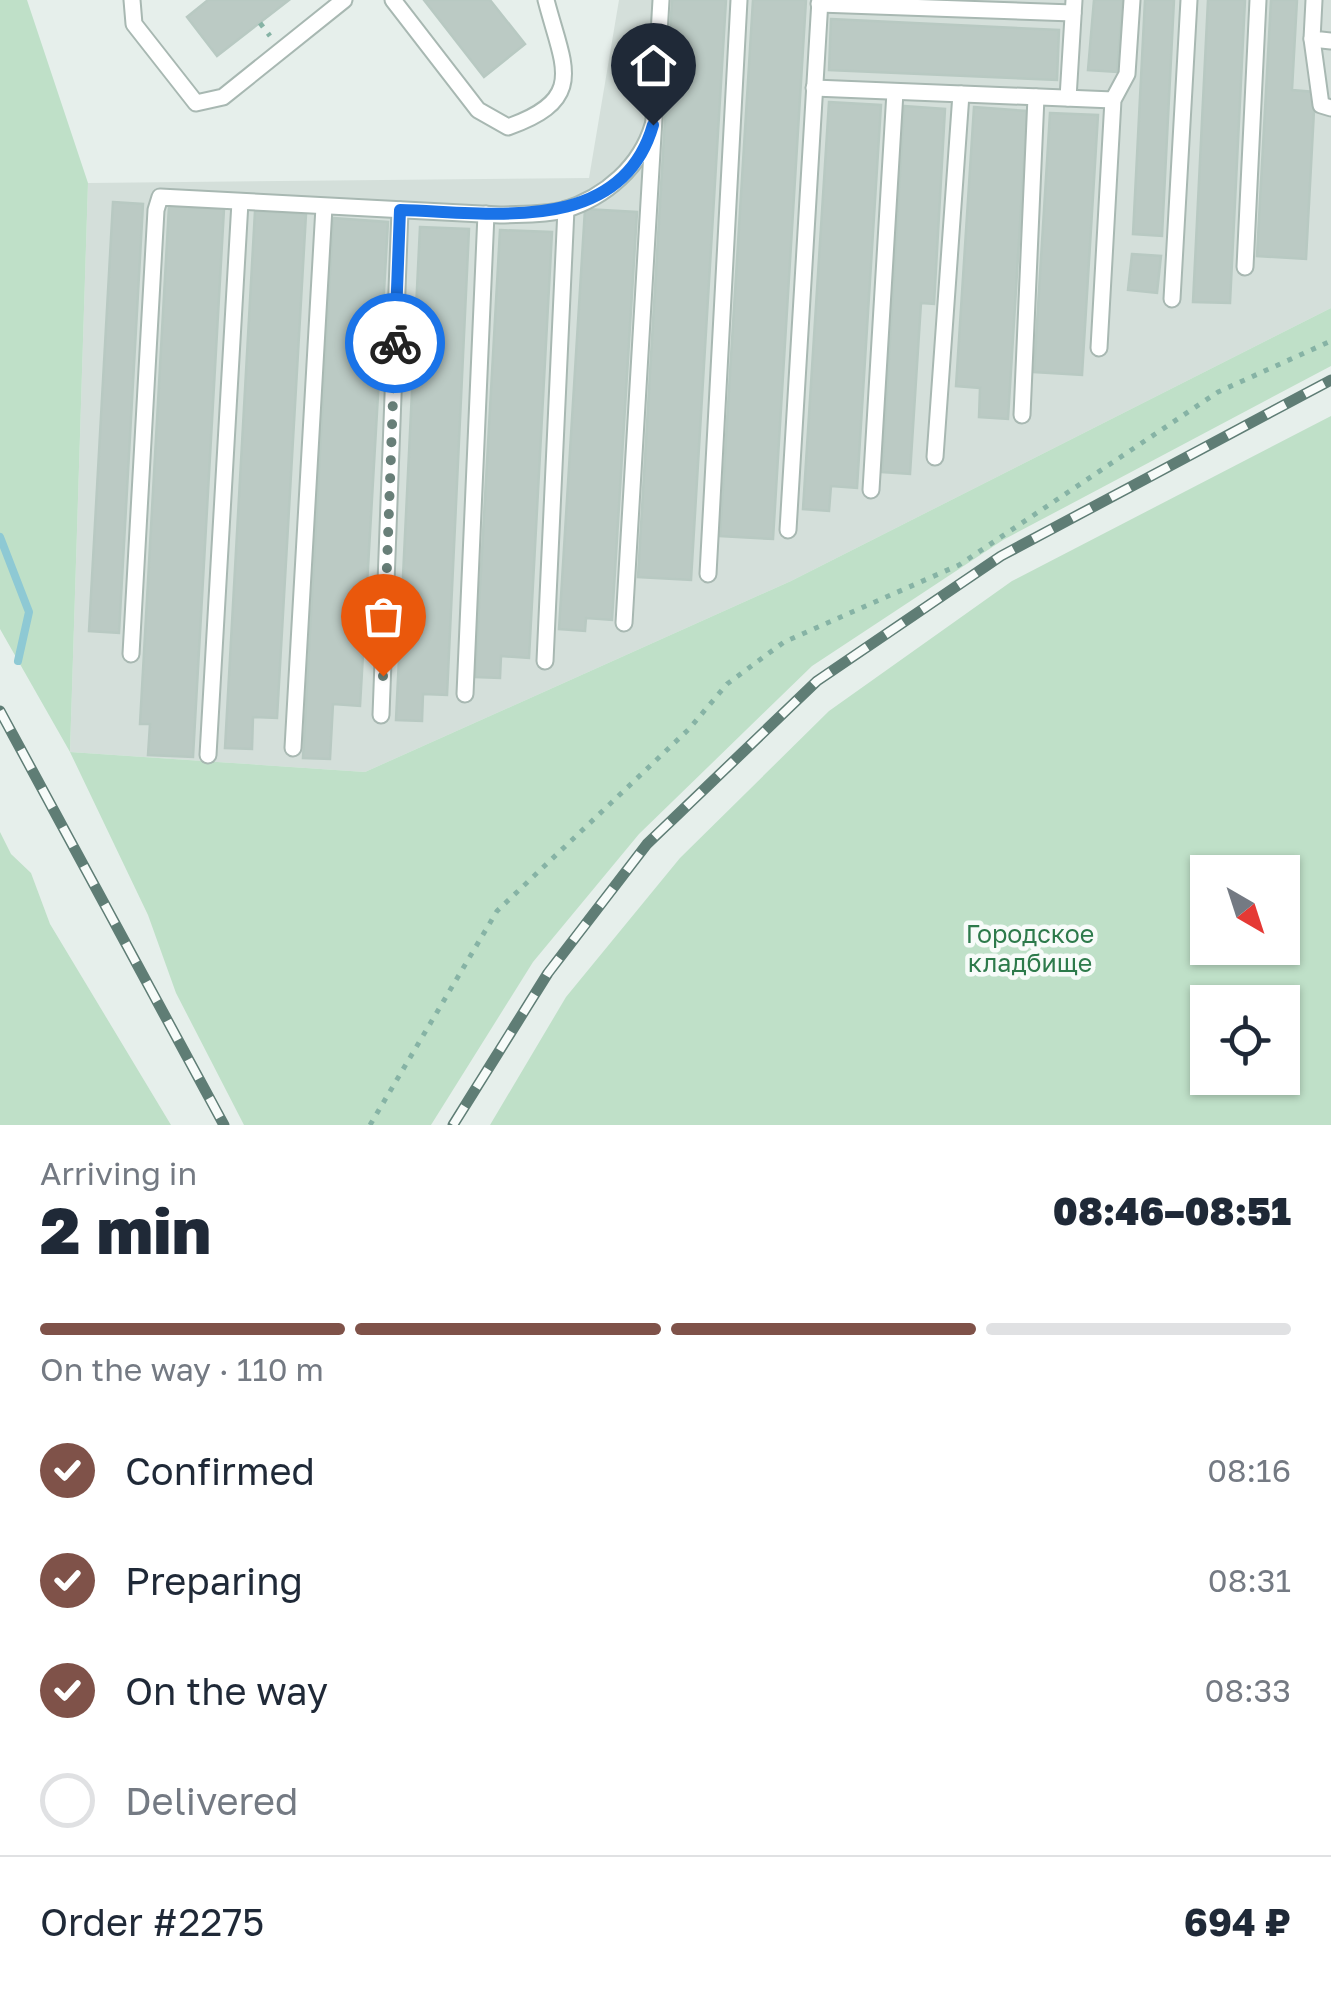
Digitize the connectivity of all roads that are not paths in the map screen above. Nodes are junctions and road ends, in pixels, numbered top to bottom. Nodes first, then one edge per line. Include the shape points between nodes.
1 (132, 0) edge
2 (344, 0) edge
3 (393, 0) edge
4 (546, 0) edge
5 (660, 0) edge
6 (739, 0) edge
7 (1132, 0) edge
8 (1189, 0) edge
9 (1258, 0) edge
10 (1314, 0) edge
11 (819, 2) edge
12 (1074, 6) edge
13 (1312, 40) junction
14 (1331, 41) edge
15 (814, 88) junction
16 (895, 92) junction
17 (961, 94) junction
18 (1036, 97) junction
19 (1068, 98) junction
20 (1112, 100) junction
21 (1331, 108) edge
22 (653, 125) junction
23 (240, 202) junction
24 (324, 207) junction
25 (566, 209) junction
26 (400, 210) junction
27 (486, 214) junction
28 (1246, 267) dead end
29 (1172, 299) dead end
30 (1100, 348) dead end
31 (1022, 414) dead end
32 (935, 456) dead end
33 (871, 490) dead end
34 (788, 530) dead end
35 (708, 574) dead end
36 (624, 624) dead end
37 (131, 654) dead end
38 (545, 661) dead end
39 (464, 694) dead end
40 (381, 715) dead end
41 (292, 748) dead end
42 (208, 755) dead end

1 - 2 lane via 134,24 196,103 223,98
3 - 4 lane via 478,110 508,127 535,118 564,87
5 - 22 lane
6 - 35 lane
7 - 20 lane via 1127,74
8 - 29 lane
9 - 28 lane
10 - 13 lane
11 - 12 lane
11 - 15 lane
12 - 19 lane
13 - 14 lane
13 - 21 lane via 1322,105
15 - 16 lane
15 - 34 lane
16 - 17 lane
16 - 33 lane
17 - 18 lane
17 - 32 lane
18 - 19 lane
18 - 31 lane
19 - 20 lane
20 - 30 lane
22 - 25 lane via 634,166
22 - 36 lane
23 - 24 lane
23 - 37 lane via 166,196 156,203
23 - 42 lane
24 - 26 lane
24 - 41 lane
25 - 27 lane
25 - 38 lane
26 - 27 lane
26 - 40 lane
27 - 39 lane

